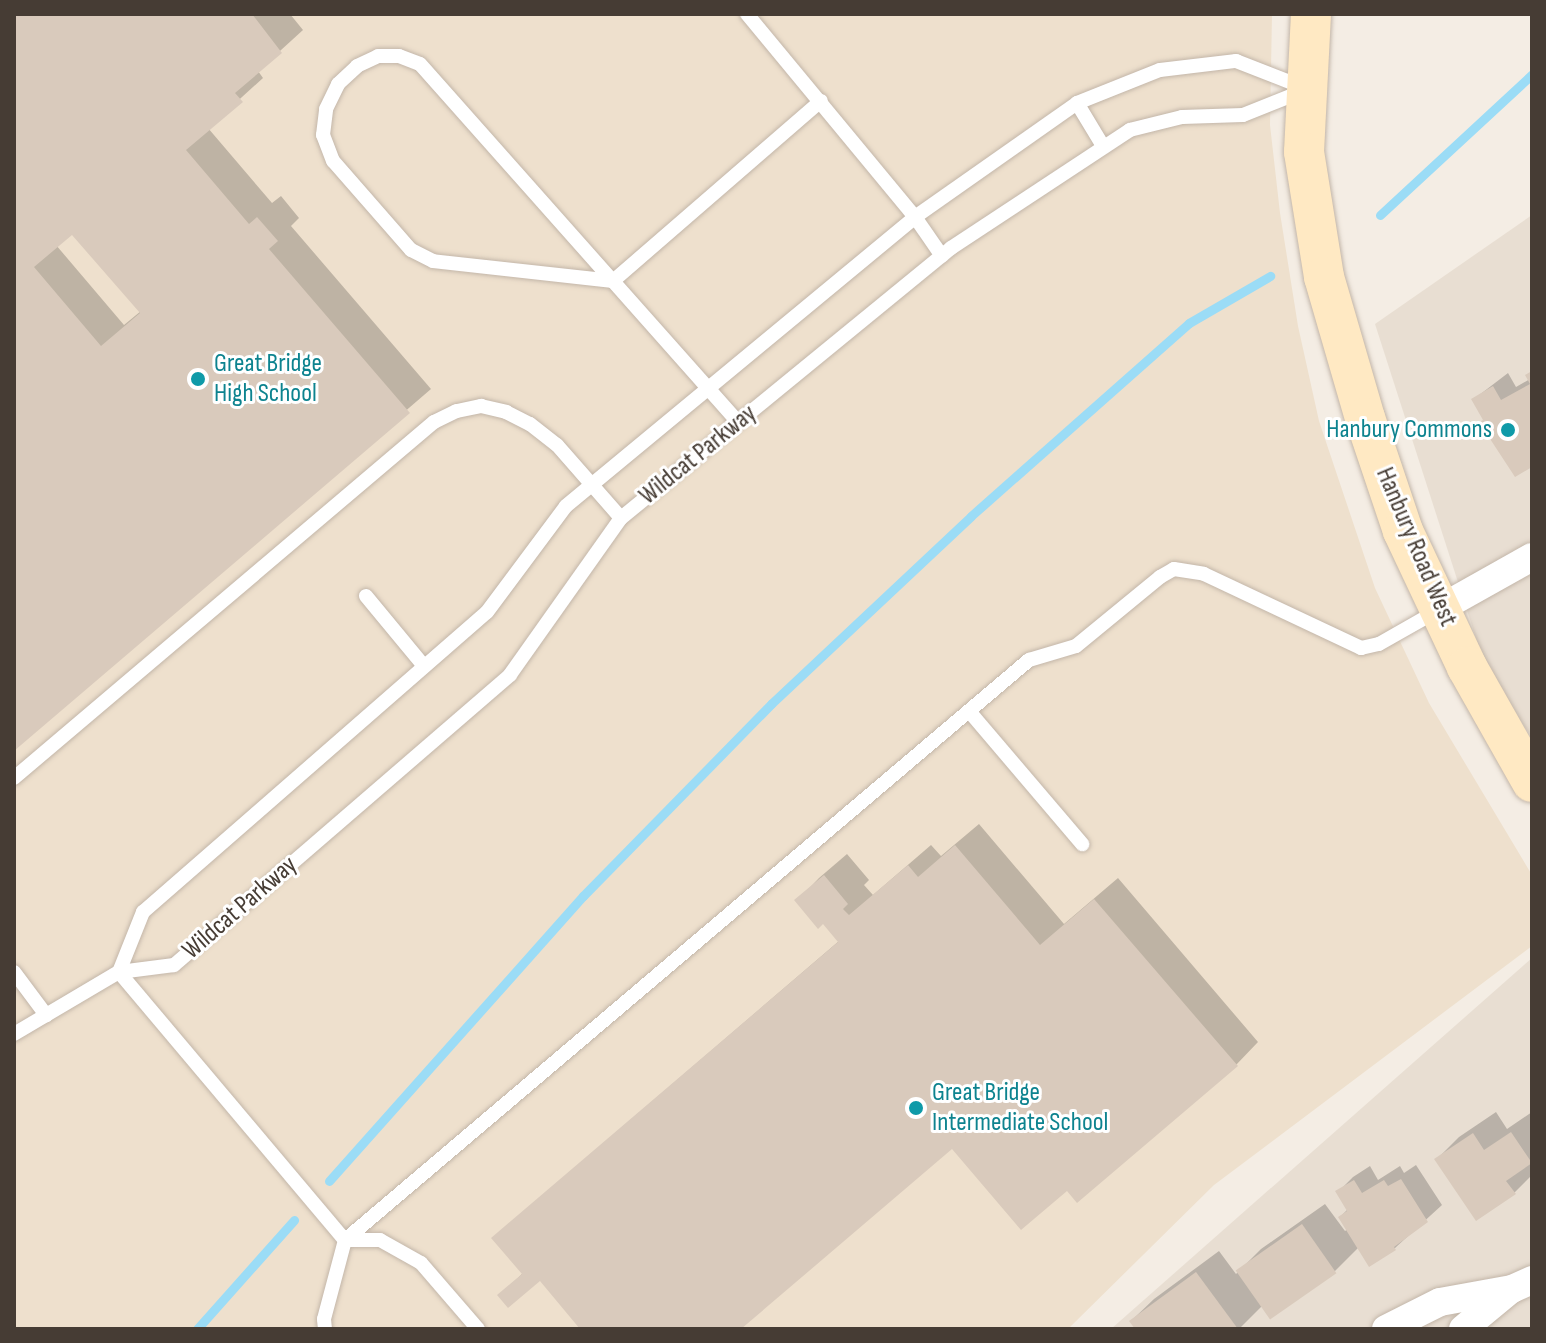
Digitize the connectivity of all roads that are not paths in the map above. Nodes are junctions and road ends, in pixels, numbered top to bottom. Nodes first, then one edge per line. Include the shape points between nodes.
1 (747, 14) edge
2 (1311, 14) edge
3 (1308, 89) junction
4 (821, 101) junction
5 (1077, 103) junction
6 (1103, 146) junction
7 (915, 217) junction
8 (942, 256) junction
9 (613, 281) junction
10 (708, 387) junction
11 (738, 422) junction
12 (591, 484) junction
13 (621, 518) junction
14 (1532, 557) edge
15 (366, 596) dead end
16 (1441, 608) junction
17 (424, 666) junction
18 (969, 711) junction
19 (14, 778) edge
20 (1532, 782) edge
21 (1082, 844) dead end
22 (14, 972) edge
23 (119, 972) junction
24 (46, 1015) junction
25 (14, 1034) edge
26 (345, 1240) junction
27 (1522, 1284) edge
28 (325, 1329) edge
29 (478, 1329) edge
30 (1386, 1329) edge
31 (1463, 1329) edge

1 - 4 lane
2 - 3 main road, Hanbury Road West
3 - 5 lane, Wildcat Parkway via 1236,61 1160,70
3 - 6 lane, Wildcat Parkway via 1243,115 1182,117 1130,130
3 - 16 main road, Hanbury Road West via 1304,152 1324,277 1403,531
4 - 7 lane
4 - 9 lane
5 - 6 lane
5 - 7 lane, Wildcat Parkway
6 - 8 lane, Wildcat Parkway
7 - 8 lane
7 - 10 lane, Wildcat Parkway
8 - 11 lane, Wildcat Parkway
9 - 9 lane via 420,64 378,56 338,84 326,109 326,147 411,250 433,261
9 - 10 lane
10 - 11 lane
10 - 12 lane, Wildcat Parkway
11 - 13 lane, Wildcat Parkway
12 - 13 lane
12 - 17 lane, Wildcat Parkway via 566,506 487,612
12 - 19 lane via 557,445 506,412 481,406 434,422
13 - 23 lane, Wildcat Parkway via 510,675 174,965
14 - 16 street
15 - 17 lane
16 - 18 lane via 1379,644 1361,648 1204,574 1174,569 1076,646 1029,660
16 - 20 main road, Hanbury Road West via 1467,667
17 - 23 lane, Wildcat Parkway via 143,912
18 - 21 lane
18 - 26 lane
22 - 24 lane
23 - 24 lane
23 - 26 lane
24 - 25 lane
26 - 28 lane
26 - 29 lane via 380,1240 421,1263
27 - 30 street via 1440,1302
27 - 31 street

